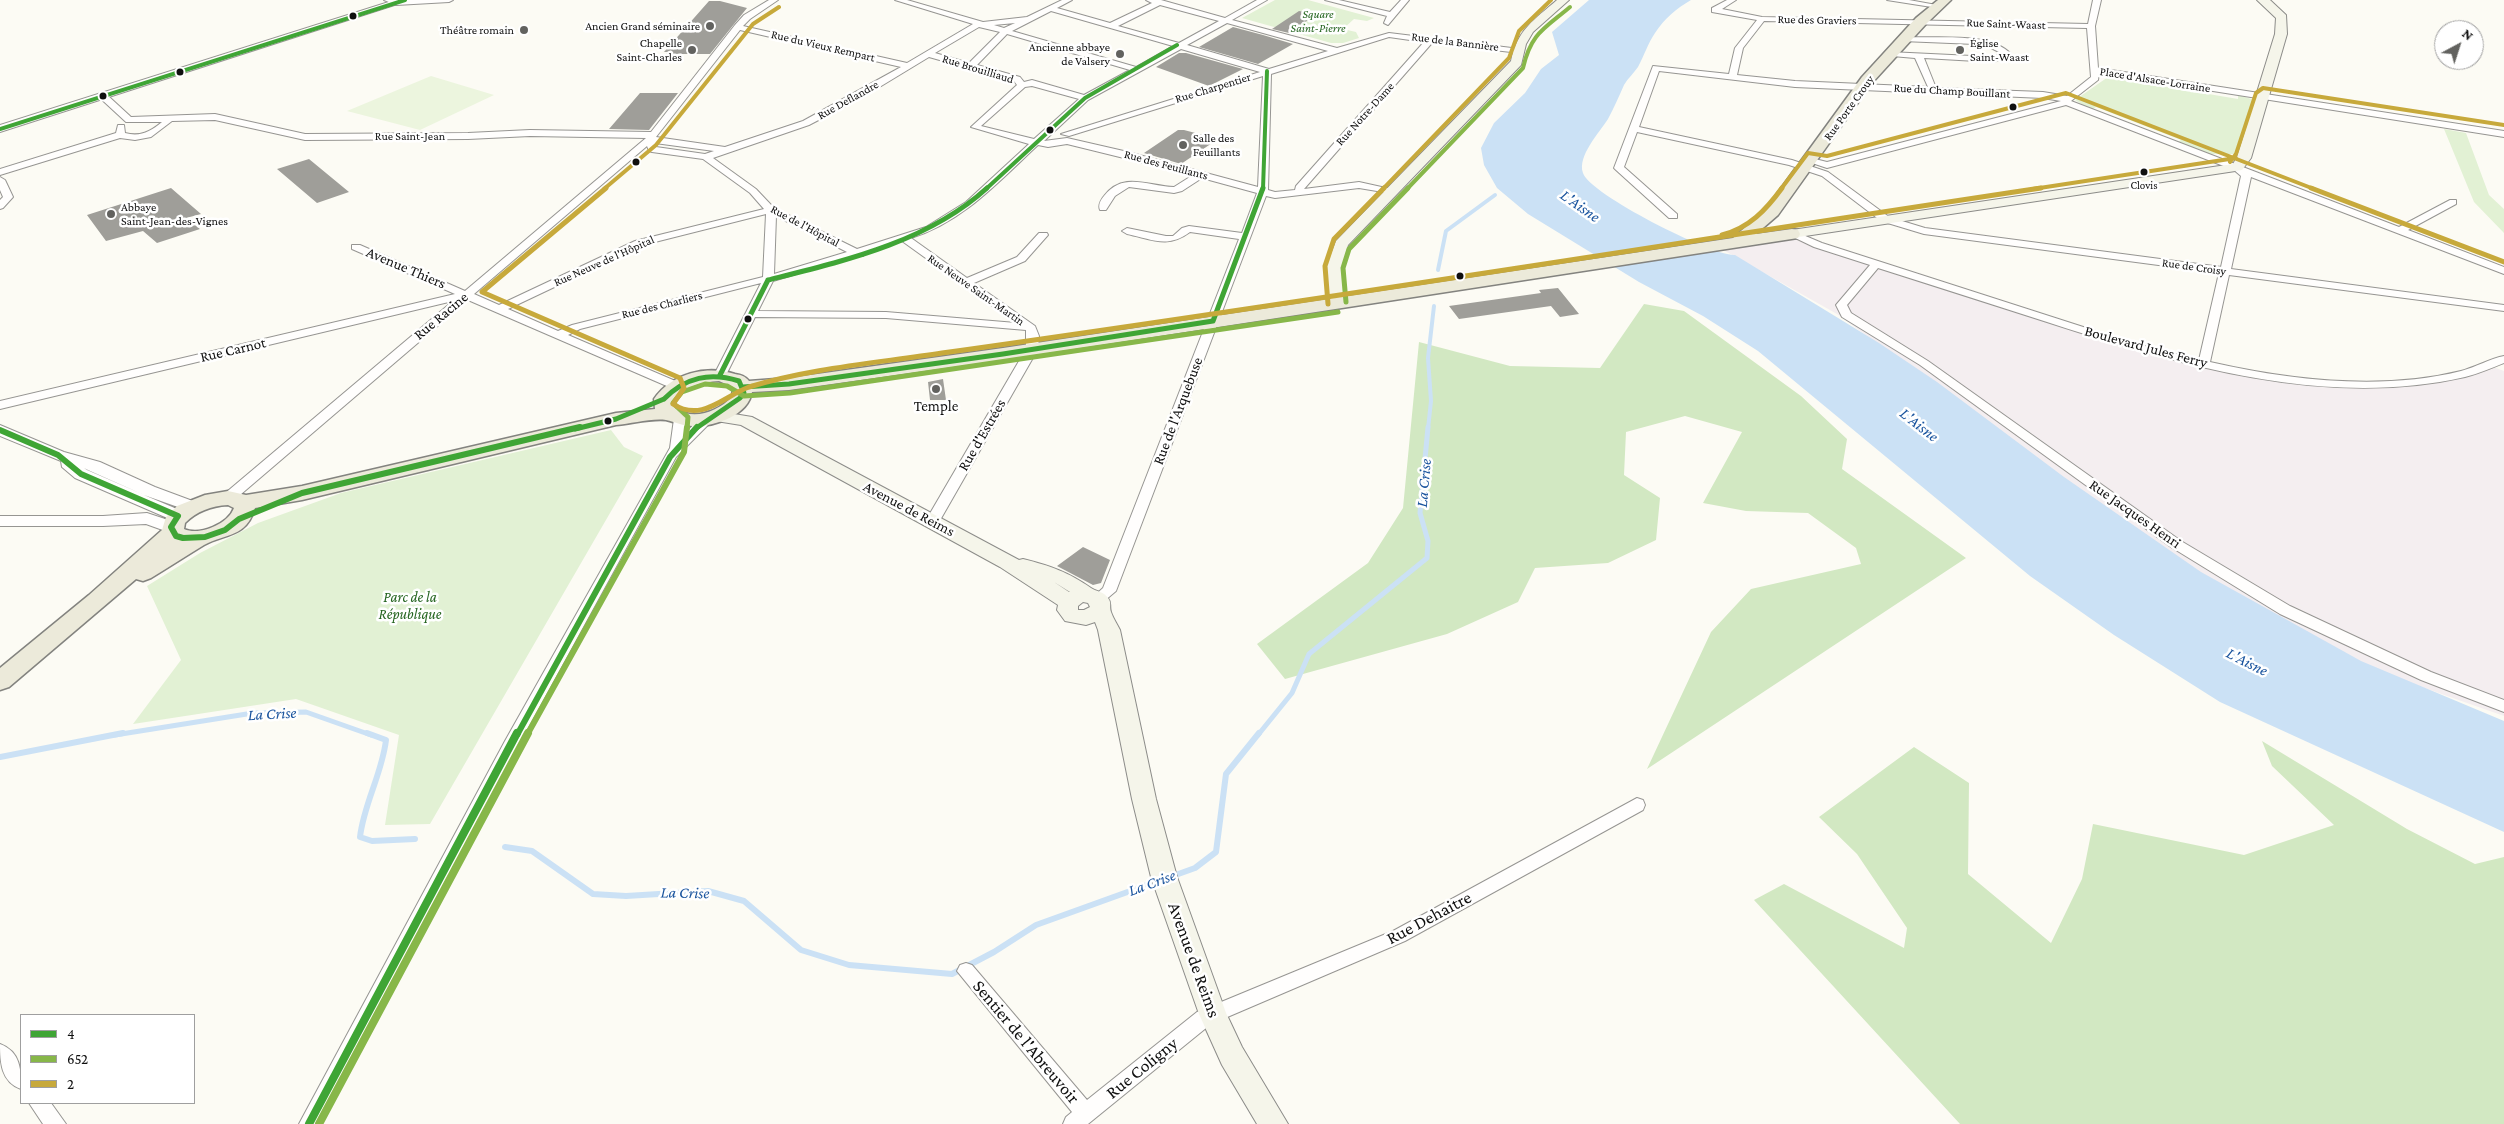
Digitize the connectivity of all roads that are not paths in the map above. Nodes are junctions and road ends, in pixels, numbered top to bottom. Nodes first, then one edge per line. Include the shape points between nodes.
1 (449, 0) edge
2 (774, 0) edge
3 (899, 0) edge
4 (1068, 0) edge
5 (1150, 0) edge
6 (1263, 0) edge
7 (1329, 0) edge
8 (1405, 0) edge
9 (1564, 0) edge
10 (1732, 0) edge
11 (1891, 0) edge
12 (2097, 0) edge
13 (2262, 0) edge
14 (397, 1) edge
15 (1160, 2) junction
16 (1942, 3) edge
17 (1051, 9) junction
18 (1392, 15) junction
19 (1031, 19) junction
20 (1762, 19) junction
21 (1225, 20) junction
22 (1920, 21) junction
23 (982, 24) junction
24 (1111, 26) junction
25 (2091, 26) junction
26 (738, 27) junction
27 (1007, 30) junction
28 (1389, 33) junction
29 (1431, 39) junction
30 (1906, 39) junction
31 (1177, 45) junction
32 (1335, 50) junction
33 (1520, 51) junction
34 (928, 54) junction
35 (1892, 54) junction
36 (1919, 57) junction
37 (908, 66) junction
38 (971, 66) junction
39 (1135, 69) junction
40 (2094, 70) junction
41 (1267, 71) junction
42 (1732, 78) junction
43 (1022, 85) junction
44 (1863, 86) junction
45 (1933, 90) junction
46 (103, 96) junction
47 (2264, 97) junction
48 (1085, 98) junction
49 (2067, 100) junction
50 (169, 118) junction
51 (130, 120) junction
52 (1633, 128) junction
53 (0, 129) edge
54 (1051, 129) junction
55 (2504, 134) edge
56 (120, 135) junction
57 (1067, 138) junction
58 (652, 141) junction
59 (1037, 142) junction
60 (728, 150) junction
61 (706, 158) junction
62 (1808, 164) junction
63 (2237, 167) junction
64 (1826, 170) junction
65 (0, 172) edge
66 (1200, 175) junction
67 (0, 180) edge
68 (1299, 188) junction
69 (1312, 190) junction
70 (1264, 191) junction
71 (1392, 192) junction
72 (2453, 202) dead end
73 (0, 206) edge
74 (1103, 208) dead end
75 (771, 210) junction
76 (1772, 212) junction
77 (1673, 216) dead end
78 (1885, 219) junction
79 (1128, 231) dead end
80 (1810, 231) junction
81 (2399, 231) junction
82 (1792, 234) junction
83 (1043, 236) dead end
84 (1246, 237) junction
85 (905, 239) junction
86 (1738, 242) junction
87 (356, 247) dead end
88 (1826, 248) junction
89 (859, 254) junction
90 (1878, 264) junction
91 (2225, 271) junction
92 (2504, 271) edge
93 (768, 280) junction
94 (966, 282) junction
95 (466, 294) junction
96 (1337, 303) junction
97 (2504, 308) edge
98 (499, 309) junction
99 (750, 314) junction
100 (1213, 321) junction
101 (1031, 328) junction
102 (558, 335) junction
103 (1032, 349) junction
104 (2504, 360) edge
105 (2204, 364) junction
106 (720, 375) junction
107 (742, 403) junction
108 (0, 404) edge
109 (672, 404) junction
110 (712, 417) junction
111 (0, 430) edge
112 (676, 448) junction
113 (237, 507) junction
114 (179, 521) junction
115 (0, 522) edge
116 (932, 522) junction
117 (200, 538) junction
118 (97, 601) junction
119 (1088, 605) junction
120 (0, 681) edge
121 (2504, 706) edge
122 (1637, 805) dead end
123 (966, 971) dead end
124 (1213, 1014) junction
125 (0, 1053) edge
126 (20, 1079) edge
127 (41, 1104) edge
128 (1080, 1119) edge
129 (56, 1124) edge
130 (309, 1124) edge
131 (1272, 1124) edge

1 - 14 street
2 - 26 street
3 - 23 street
4 - 17 street
5 - 15 street
6 - 21 street, Rue des Charliers
7 - 18 street
8 - 18 street
9 - 33 main road via 1530,30 1520,44
10 - 20 street, Rue des Graviers via 1715,10
11 - 16 street
12 - 25 street
13 - 47 main road via 2282,17
14 - 46 street
15 - 21 street
15 - 24 street
16 - 22 main road, Rue Porte Crouy
17 - 19 street
17 - 24 street
18 - 28 street via 1388,20
19 - 23 street
19 - 27 street
20 - 22 street, Rue des Graviers
20 - 42 street via 1739,48
21 - 31 street, Rue des Charliers
21 - 32 street
22 - 25 street, Rue Saint-Waast
22 - 30 main road, Rue Porte Crouy
23 - 27 street
23 - 34 street, Rue Deflandre
24 - 31 street
25 - 40 street
26 - 37 street, Rue du Vieux Rempart
26 - 58 street
27 - 38 street
27 - 39 street
28 - 29 street, Rue de la Bannière
28 - 32 street, Rue Charpentier
29 - 33 street, Rue de la Bannière
29 - 68 street, Rue Notre-Dame
30 - 35 main road, Rue Porte Crouy
30 - 36 street via 1989,44 2007,54 1994,60
31 - 39 street, Rue des Charliers
31 - 41 street
32 - 41 street, Rue Charpentier
33 - 71 main road via 1517,62
34 - 37 street, Rue Deflandre
34 - 38 street, Rue Brouilliaud
35 - 36 street
35 - 44 main road, Rue Porte Crouy
36 - 45 street
37 - 60 street, Rue Deflandre via 806,124
38 - 43 street, Rue Brouilliaud via 1017,79
39 - 48 street, Rue des Charliers
40 - 47 street, Place d'Alsace-Lorraine
40 - 49 street, Place d'Alsace-Lorraine via 2095,78
41 - 57 street, Rue Charpentier
41 - 70 street, Rue de l'Arquebuse
42 - 44 street, Rue du Champ Bouillant
42 - 52 street, Rue du Champ Bouillant via 1656,68
43 - 48 street, Rue Brouilliaud via 1032,83
43 - 59 street via 975,127
44 - 45 street, Rue du Champ Bouillant
44 - 62 main road, Rue Porte Crouy
45 - 49 street, Rue du Champ Bouillant via 2043,95
46 - 51 street
46 - 53 street
47 - 55 street, Place d'Alsace-Lorraine
47 - 63 main road via 2244,158
48 - 54 street, Rue des Charliers
49 - 63 street
49 - 64 street
50 - 51 street, Rue Saint-Jean
50 - 56 street via 160,130 152,134 138,138
50 - 58 street, Rue Saint-Jean via 214,117 305,137 530,133
51 - 56 street via 121,127
52 - 62 street
52 - 77 street via 1619,168
54 - 57 street
54 - 59 street, Rue des Charliers
56 - 65 street
57 - 59 street via 1056,144
57 - 66 street, Rue des Feuillants
58 - 60 street
58 - 61 street
58 - 95 street, Rue Racine
59 - 85 street, Rue des Charliers via 950,218
60 - 61 street, Rue Deflandre
61 - 75 street, Rue de l'Hôpital via 754,191
62 - 64 street
62 - 76 main road, Rue Porte Crouy
63 - 78 main road
63 - 81 street
63 - 91 street via 2246,175
64 - 78 street
66 - 70 street, Rue des Feuillants
66 - 74 street via 1174,190 1132,182 1121,184 1105,200
67 - 73 street via 8,197
68 - 69 street, Rue des Feuillants
68 - 70 street, Rue des Feuillants
69 - 70 street, Rue des Feuillants via 1284,196
69 - 71 street, Rue des Feuillants via 1359,185
70 - 84 street, Rue de l'Arquebuse
71 - 96 main road via 1341,244 1334,267
72 - 81 street
75 - 89 street, Rue de l'Hôpital
75 - 93 street
75 - 98 street, Rue Neuve de l'Hôpital via 639,243
76 - 82 main road via 1774,219
76 - 86 main road, Rue Porte Crouy
78 - 80 main road
78 - 91 street, Rue de Croisy via 1924,230
79 - 84 street via 1176,238 1189,229
80 - 82 main road
80 - 88 street, Boulevard Jules Ferry
81 - 92 street
82 - 86 main road
82 - 88 street, Boulevard Jules Ferry
83 - 94 street via 1021,259
84 - 100 street, Rue de l'Arquebuse
85 - 89 street, Rue des Charliers
85 - 94 street, Rue Neuve Saint-Martin
86 - 96 main road
87 - 95 street, Avenue Thiers
88 - 90 street, Boulevard Jules Ferry
89 - 93 street, Rue des Charliers
90 - 105 street, Boulevard Jules Ferry via 2129,345
90 - 121 street, Rue Jacques Henri via 1841,305 1846,315 1924,363 2176,544 2284,610 2426,676
91 - 97 street, Rue de Croisy
91 - 105 street
93 - 99 street
93 - 102 street, Rue des Charliers via 576,327
94 - 101 street, Rue Neuve Saint-Martin
95 - 98 street, Avenue Thiers
95 - 108 street, Rue Carnot
95 - 113 street, Rue Racine
96 - 100 main road
98 - 102 street, Avenue Thiers
99 - 101 street via 886,314
99 - 106 street
100 - 103 main road
100 - 119 street, Rue de l'Arquebuse via 1109,591
101 - 103 street, Rue Neuve Saint-Martin via 1034,336
102 - 109 street, Avenue Thiers
103 - 107 main road via 789,384
103 - 116 street, Rue d'Estrées
104 - 105 street, Boulevard Jules Ferry via 2472,374 2449,379 2380,384 2314,380
106 - 107 main road via 739,381
106 - 109 main road via 704,376
107 - 110 main road
107 - 116 main road, Avenue de Reims
109 - 110 main road
109 - 112 street
109 - 113 main road
110 - 112 street
111 - 114 street via 58,455 81,474
112 - 130 street via 511,745
113 - 114 main road via 210,500
113 - 117 main road via 225,530
114 - 115 street via 147,518
114 - 117 main road via 183,538
114 - 118 main road
116 - 119 main road, Avenue de Reims
117 - 118 main road
118 - 120 main road
119 - 124 main road, Avenue de Reims via 1111,641 1144,799 1166,884
122 - 124 street, Rue Dehaitre via 1399,936
123 - 128 street, Sentier de l'Abreuvoir
124 - 128 street, Rue Coligny
124 - 131 main road, Avenue de Reims via 1232,1056
125 - 126 street
127 - 129 street

